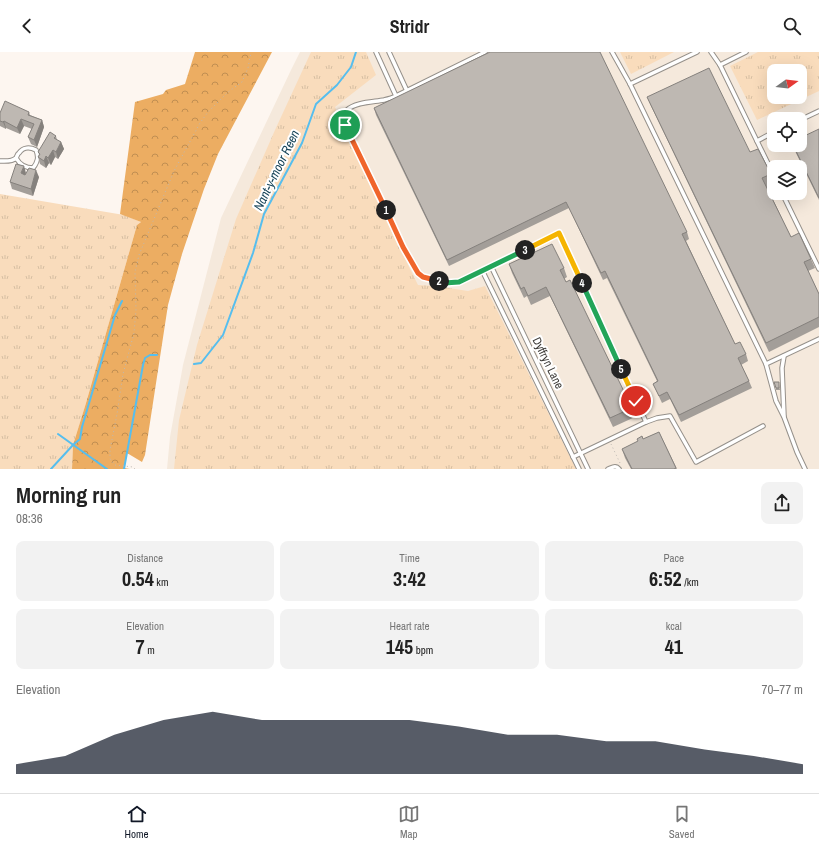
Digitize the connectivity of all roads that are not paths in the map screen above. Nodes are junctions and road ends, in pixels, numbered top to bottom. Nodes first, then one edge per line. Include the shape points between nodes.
1 (376, 52) edge
2 (389, 52) edge
3 (485, 52) edge
4 (612, 52) edge
5 (697, 52) edge
6 (711, 52) edge
7 (746, 52) edge
8 (720, 65) junction
9 (630, 84) junction
10 (407, 91) junction
11 (396, 96) junction
12 (819, 111) edge
13 (807, 117) edge
14 (767, 135) edge
15 (756, 140) junction
16 (16, 158) junction
17 (0, 161) edge
18 (767, 162) edge
19 (785, 200) edge
20 (491, 266) junction
21 (819, 269) edge
22 (482, 270) junction
23 (819, 339) edge
24 (784, 356) junction
25 (766, 364) junction
26 (784, 417) junction
27 (646, 422) junction
28 (763, 426) dead end
29 (581, 454) junction
30 (573, 457) junction
31 (579, 469) edge
32 (588, 469) edge
33 (608, 469) edge
34 (619, 469) edge
35 (805, 469) edge

1 - 11 lane
2 - 10 lane
3 - 10 lane
4 - 9 lane
5 - 9 lane
6 - 8 lane
7 - 8 lane
8 - 15 lane
9 - 25 lane
10 - 11 lane
11 - 22 lane via 356,105 346,111 344,117 345,125 403,247 423,277 452,283
12 - 13 lane
14 - 15 lane
15 - 18 lane
16 - 16 lane via 22,150 29,148 36,150 38,154 38,162 33,168 23,166
16 - 17 lane via 11,161
19 - 21 lane
20 - 22 lane
20 - 27 lane via 559,233
20 - 29 lane, Dyffryn Lane
22 - 30 lane, Dyffryn Lane
23 - 24 lane
24 - 25 lane
24 - 26 lane
25 - 26 lane via 776,401
26 - 35 lane
27 - 28 lane via 670,416 696,462
27 - 29 lane
29 - 30 lane
29 - 32 lane, Dyffryn Lane
30 - 31 lane, Dyffryn Lane
33 - 34 lane via 615,466

